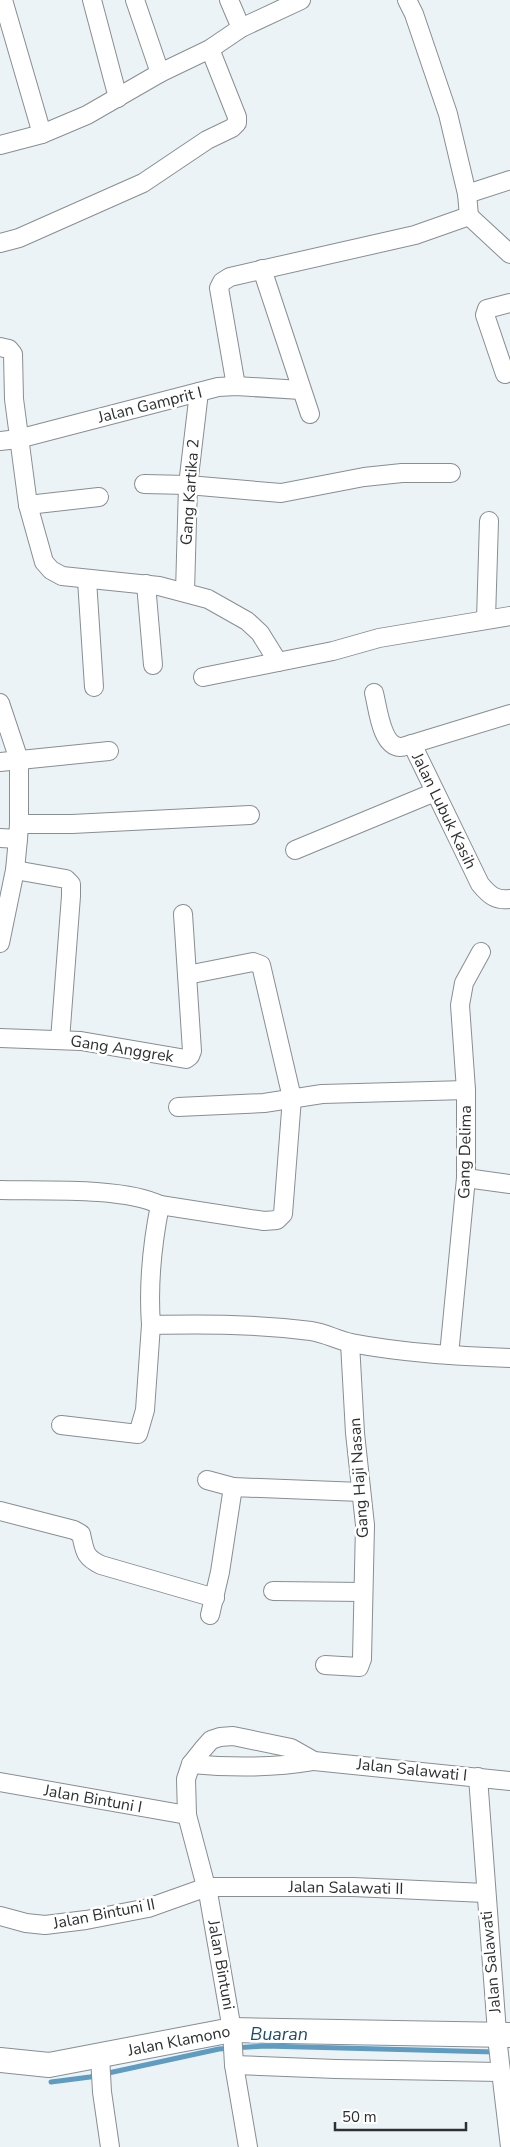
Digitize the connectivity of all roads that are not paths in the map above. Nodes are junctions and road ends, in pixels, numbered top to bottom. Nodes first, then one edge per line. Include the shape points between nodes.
1 (3, 0) edge
2 (92, 0) edge
3 (135, 0) edge
4 (229, 0) edge
5 (301, 0) edge
6 (407, 0) edge
7 (241, 28) junction
8 (210, 48) junction
9 (160, 73) junction
10 (118, 98) junction
11 (42, 134) junction
12 (0, 145) edge
13 (510, 180) edge
14 (467, 194) junction
15 (468, 216) junction
16 (0, 243) edge
17 (510, 254) edge
18 (262, 269) junction
19 (510, 303) edge
20 (0, 348) edge
21 (505, 374) dead end
22 (236, 386) junction
23 (301, 390) junction
24 (199, 392) junction
25 (310, 414) dead end
26 (18, 439) junction
27 (0, 440) edge
28 (450, 473) dead end
29 (144, 484) dead end
30 (188, 485) junction
31 (99, 497) dead end
32 (28, 505) junction
33 (489, 521) dead end
34 (87, 580) junction
35 (146, 584) junction
36 (185, 592) junction
37 (510, 616) edge
38 (486, 619) junction
39 (278, 662) junction
40 (153, 665) dead end
41 (203, 677) dead end
42 (94, 687) dead end
43 (374, 693) dead end
44 (0, 703) edge
45 (510, 714) edge
46 (412, 744) junction
47 (109, 751) dead end
48 (19, 760) junction
49 (0, 762) edge
50 (435, 792) junction
51 (250, 815) dead end
52 (18, 832) junction
53 (0, 838) edge
54 (295, 850) dead end
55 (15, 870) junction
56 (510, 899) edge
57 (183, 914) dead end
58 (0, 943) edge
59 (481, 952) dead end
60 (187, 975) junction
61 (0, 1038) edge
62 (60, 1040) junction
63 (466, 1090) junction
64 (292, 1098) junction
65 (178, 1107) dead end
66 (466, 1178) junction
67 (510, 1184) edge
68 (0, 1190) edge
69 (160, 1205) junction
70 (152, 1325) junction
71 (350, 1343) junction
72 (449, 1355) junction
73 (510, 1358) edge
74 (61, 1425) dead end
75 (207, 1480) dead end
76 (233, 1487) junction
77 (361, 1492) junction
78 (0, 1512) edge
79 (273, 1591) dead end
80 (363, 1592) junction
81 (215, 1598) junction
82 (210, 1615) dead end
83 (325, 1665) dead end
84 (314, 1761) junction
85 (191, 1764) junction
86 (478, 1777) junction
87 (510, 1781) edge
88 (0, 1782) edge
89 (187, 1815) junction
90 (207, 1887) junction
91 (485, 1893) junction
92 (0, 1916) edge
93 (502, 2038) edge
94 (233, 2049) junction
95 (0, 2060) edge
96 (101, 2069) junction
97 (500, 2069) junction
98 (110, 2147) edge
99 (248, 2147) edge
100 (510, 2147) edge

1 - 11 street
2 - 10 street
3 - 9 street
4 - 7 street
5 - 7 street
6 - 14 street via 448,114
7 - 8 street
8 - 9 street
8 - 16 street via 237,116 237,123 232,128 206,140 143,183 20,238
9 - 10 street
10 - 11 street
11 - 12 street
13 - 14 street
14 - 15 street
15 - 17 street
15 - 18 street via 415,235
18 - 22 street via 230,277 219,288
18 - 23 street
19 - 21 street via 491,307 485,315
20 - 26 street via 9,349 13,354
22 - 23 street, Jalan Gamprit I
22 - 24 street, Jalan Gamprit I
23 - 25 street
24 - 26 street, Jalan Gamprit I
24 - 30 street, Gang Kartika 2
26 - 27 street, Jalan Gamprit I
26 - 32 street
28 - 30 street via 364,477 281,493
29 - 30 street
30 - 36 street, Gang Kartika 2
31 - 32 street
32 - 34 street via 44,562 62,576
33 - 38 street
34 - 35 street
34 - 42 street
35 - 36 street
35 - 40 street
36 - 39 street via 208,599 247,621 260,633
37 - 38 street
38 - 39 street via 379,638
39 - 41 street
43 - 46 street via 385,738 400,747
44 - 48 street
45 - 46 street, Jalan Lubuk Kasih
46 - 50 street, Jalan Lubuk Kasih
47 - 48 street
48 - 49 street
48 - 52 street
50 - 54 street
50 - 56 street, Jalan Lubuk Kasih via 480,884 500,900
51 - 52 street via 72,824
52 - 53 street
52 - 55 street
55 - 58 street
55 - 62 street via 66,879 71,884
57 - 60 street, Gang Anggrek
59 - 63 street, Gang Delima via 464,983 460,1005
60 - 62 street, Gang Anggrek via 192,1051 186,1059
60 - 64 street via 254,962 261,965
61 - 62 street, Gang Anggrek
63 - 64 street via 322,1094
63 - 66 street, Gang Delima
64 - 65 street via 264,1103
64 - 69 street via 283,1214 277,1220 264,1221
66 - 67 street
66 - 72 street, Gang Delima
68 - 69 street via 105,1193 149,1199
69 - 70 street via 149,1293
70 - 71 street via 271,1327 314,1331
70 - 74 street via 145,1410 138,1434
71 - 72 street
71 - 77 street, Gang Haji Nasan
72 - 73 street
75 - 76 street
76 - 77 street
76 - 81 street
77 - 80 street, Gang Haji Nasan via 365,1525
78 - 81 street via 74,1530 81,1534 89,1560 101,1565
79 - 80 street
80 - 83 street, Gang Haji Nasan via 359,1668
81 - 82 street
84 - 85 street, Jalan Salawati I via 230,1768
84 - 85 street, Jalan Salawati I via 291,1748 233,1736 211,1740
84 - 86 street, Jalan Salawati I
85 - 89 street, Jalan Salawati I via 186,1779
86 - 87 street, Jalan Salawati I
86 - 91 street, Jalan Salawati
88 - 89 street, Jalan Bintuni I
89 - 90 street, Jalan Bintuni
90 - 91 street, Jalan Salawati II via 353,1887
90 - 92 street, Jalan Bintuni II via 148,1908 86,1920 45,1925
90 - 94 street, Jalan Bintuni
91 - 93 street, Jalan Salawati
93 - 94 street, Jalan Klamono
93 - 97 street, Jalan Salawati
94 - 96 street, Jalan Klamono
94 - 97 street via 336,2069
94 - 99 street, Jalan Bintuni
95 - 96 street, Jalan Klamono
96 - 98 street
97 - 100 street, Jalan Salawati

